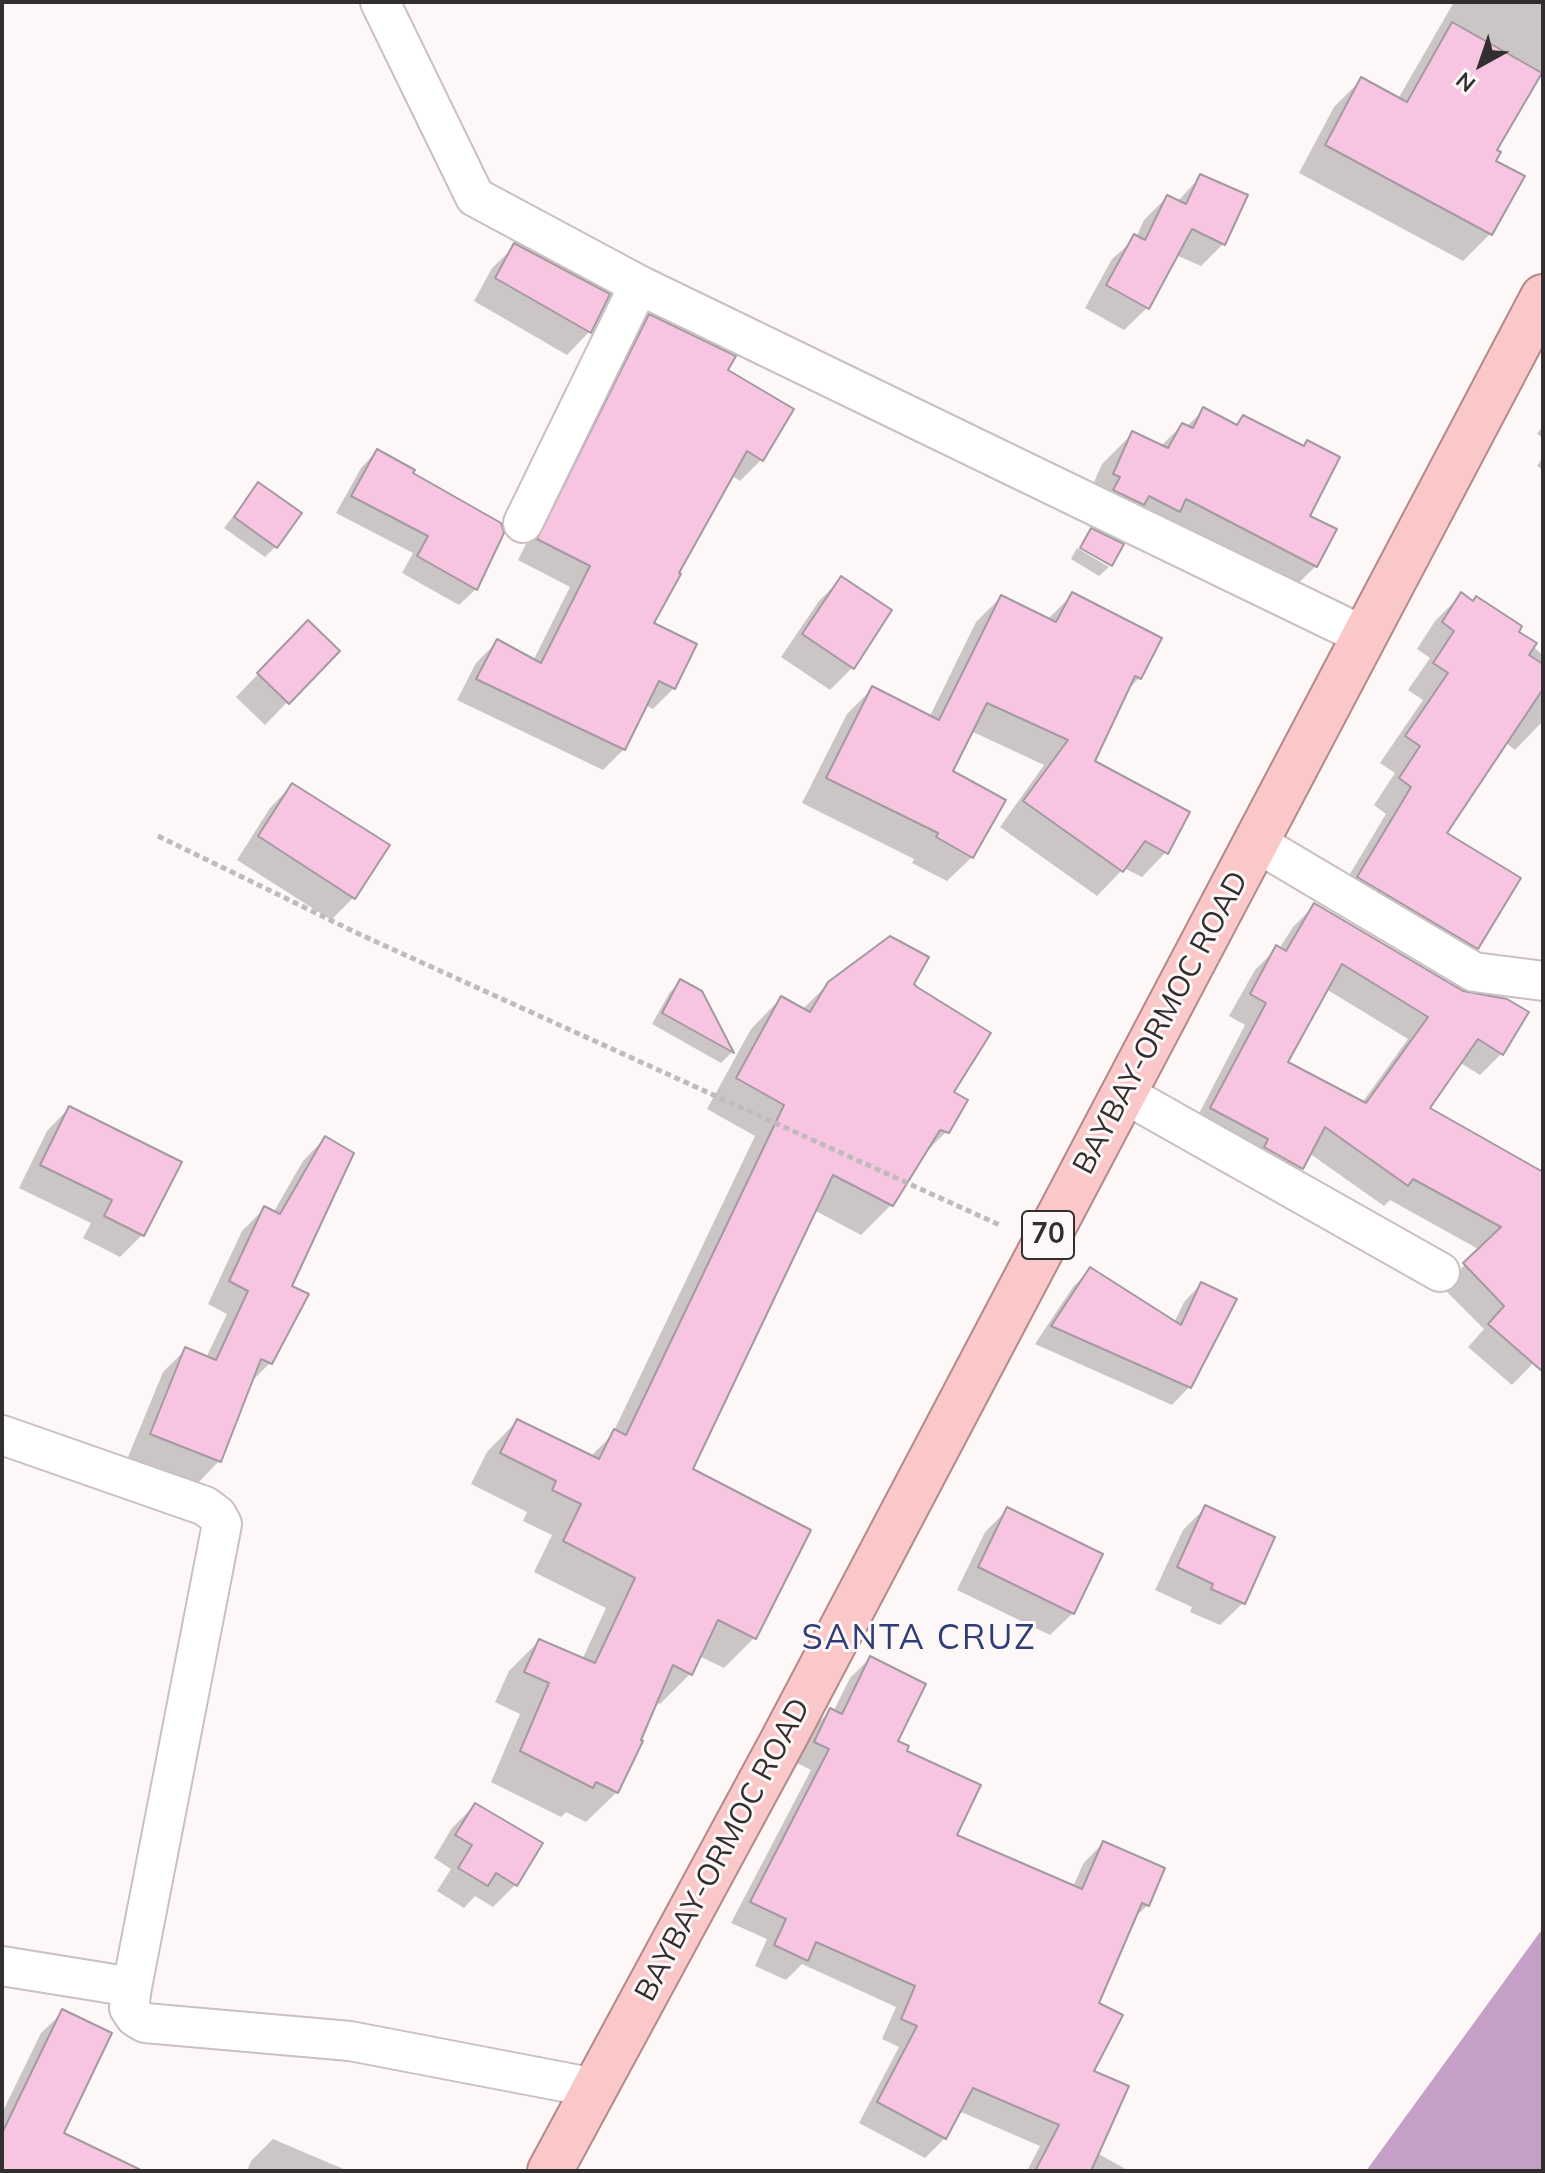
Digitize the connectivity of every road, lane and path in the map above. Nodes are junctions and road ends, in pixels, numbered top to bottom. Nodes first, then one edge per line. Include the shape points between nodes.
1 (380, 2) edge
2 (639, 285) junction
3 (1543, 297) edge
4 (523, 523) dead end
5 (1364, 636) junction
6 (158, 836) dead end
7 (1257, 843) junction
8 (1543, 981) edge
9 (1123, 1093) junction
10 (1043, 1245) junction
11 (1440, 1272) dead end
12 (2, 1435) edge
13 (2, 1966) edge
14 (132, 1987) junction
15 (595, 2088) junction
16 (550, 2171) edge

1 - 2 street via 475,197
2 - 4 street
2 - 5 street
3 - 5 highway, BAYBAY-ORMOC ROAD / 70
5 - 7 highway, BAYBAY-ORMOC ROAD / 70
6 - 10 path via 359,934
7 - 8 street via 1474,972
7 - 9 highway, BAYBAY-ORMOC ROAD / 70
9 - 10 highway, BAYBAY-ORMOC ROAD / 70
9 - 11 street
10 - 15 highway, BAYBAY-ORMOC ROAD / 70
12 - 14 street via 205,1506 222,1524
13 - 14 street
14 - 15 street via 129,2008 145,2023 350,2041
15 - 16 highway, BAYBAY-ORMOC ROAD / 70

